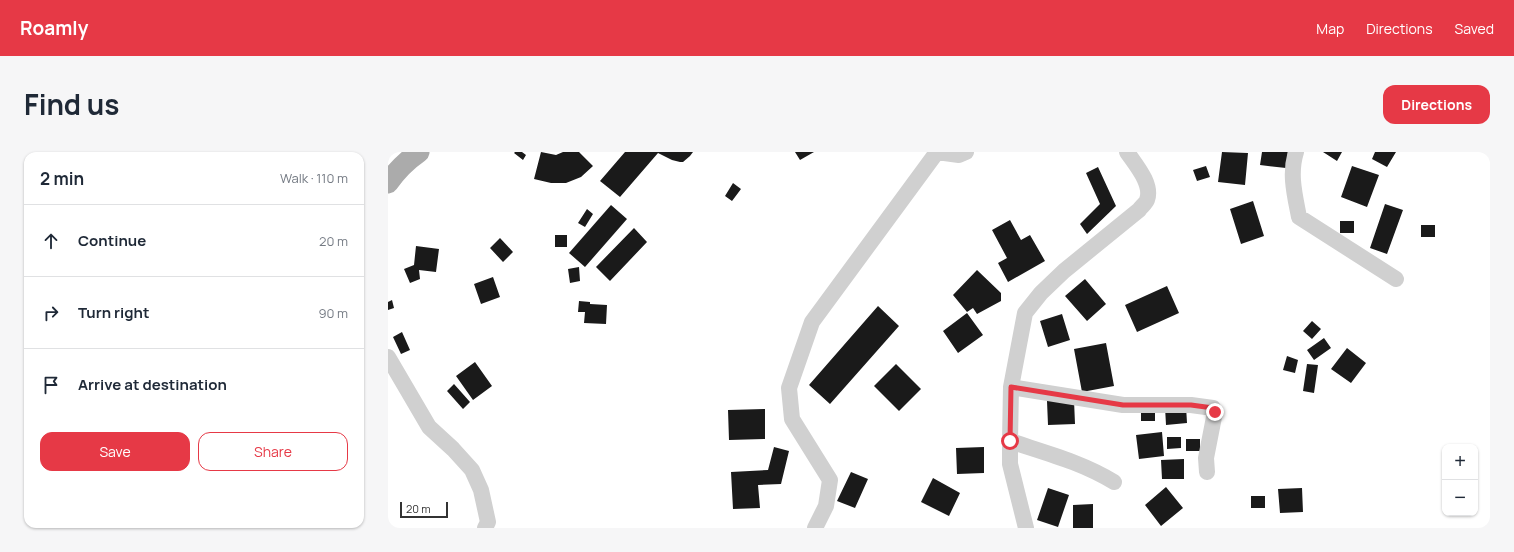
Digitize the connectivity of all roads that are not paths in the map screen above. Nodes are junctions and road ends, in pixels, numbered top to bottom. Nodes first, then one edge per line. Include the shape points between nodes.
1 (419, 152) edge
2 (937, 152) edge
3 (966, 152) edge
4 (1127, 152) edge
5 (1296, 152) edge
6 (388, 183) edge
7 (1396, 279) dead end
8 (388, 356) edge
9 (1011, 387) junction
10 (1010, 441) junction
11 (1207, 472) dead end
12 (1114, 482) dead end
13 (485, 528) edge
14 (815, 528) edge
15 (1026, 528) edge

1 - 6 main road via 407,160
2 - 3 street via 959,155
2 - 14 street via 812,322 789,388 792,419 830,480 826,506
4 - 9 street via 1144,178 1148,189 1147,200 1139,210 1064,271 1025,313
5 - 7 street via 1293,161 1293,189 1299,217
8 - 13 street via 429,427 472,470 481,490 488,522
9 - 10 street
9 - 11 street via 1123,405 1191,405 1213,408 1215,412 1206,458
10 - 12 street via 1079,463
10 - 15 street via 1010,464

